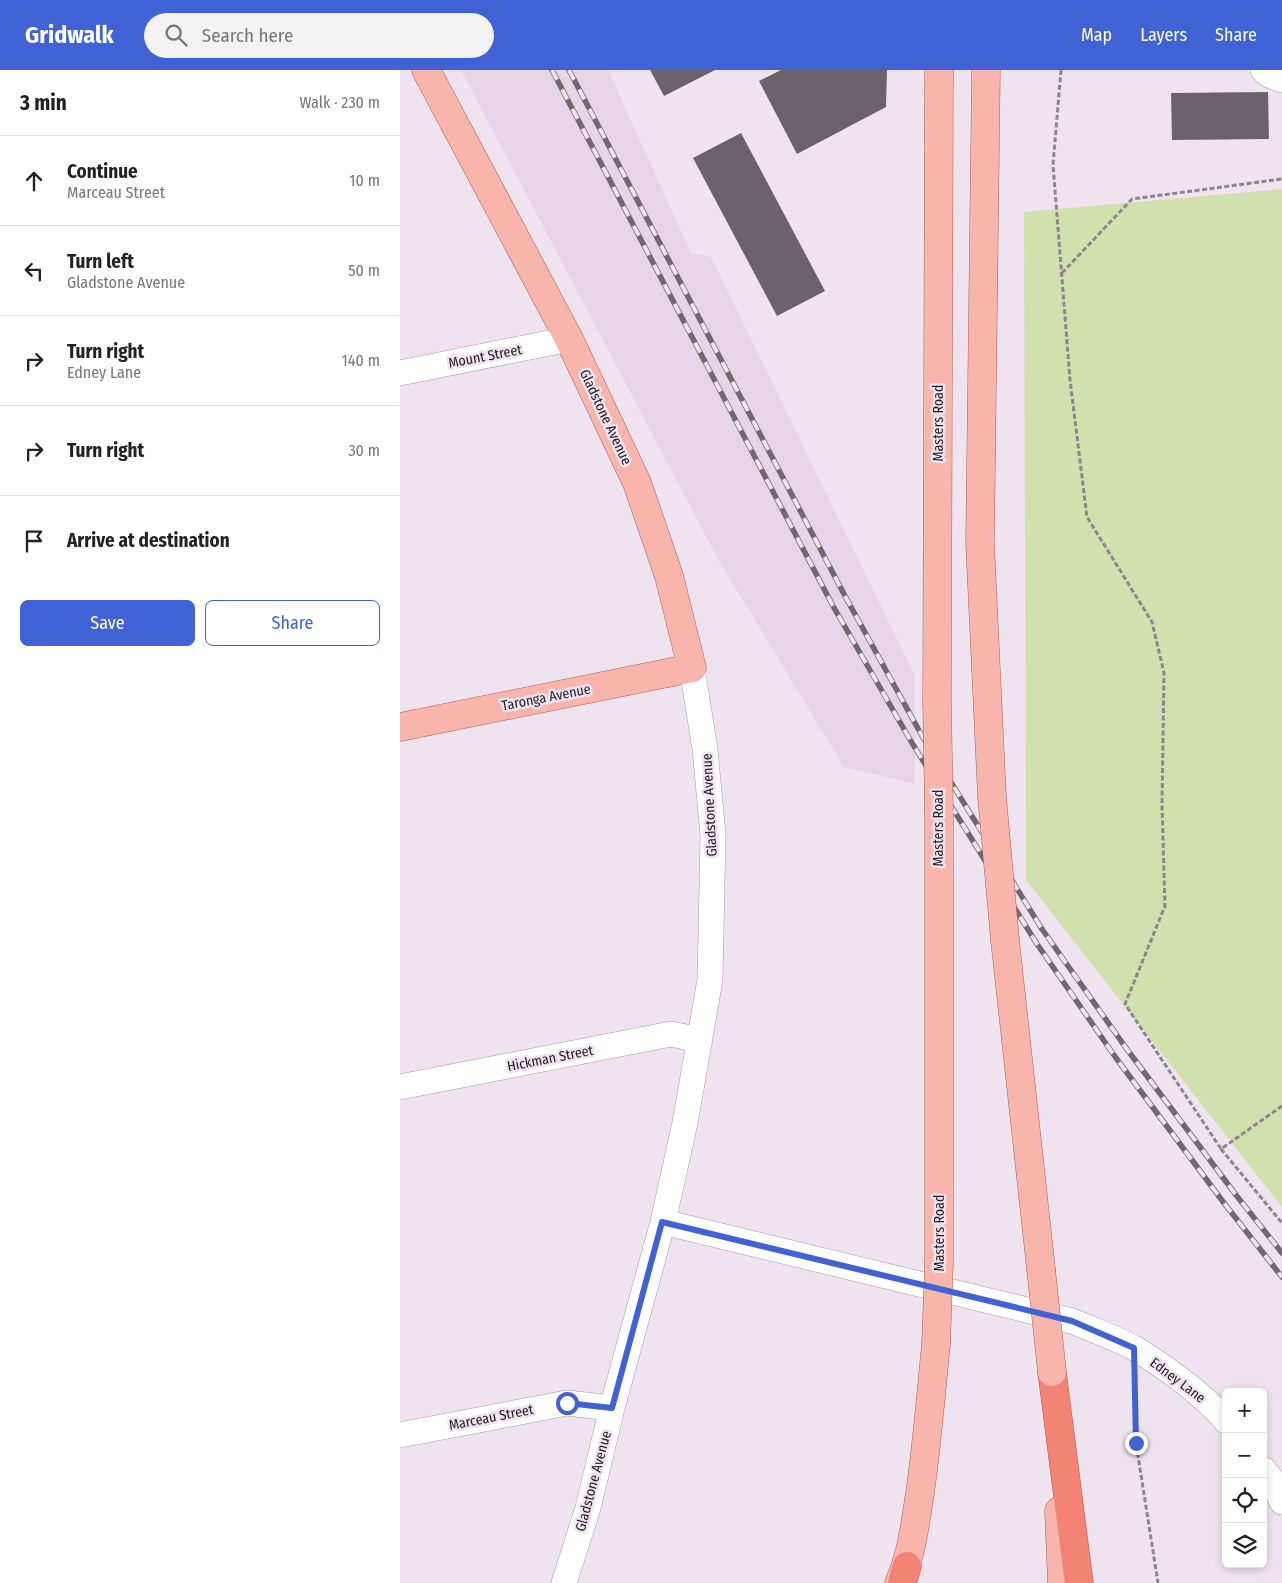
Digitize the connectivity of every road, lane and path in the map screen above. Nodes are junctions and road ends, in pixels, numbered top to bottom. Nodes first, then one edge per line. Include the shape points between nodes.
1 (426, 70) edge
2 (938, 70) edge
3 (986, 70) edge
4 (1061, 70) edge
5 (1263, 70) edge
6 (1282, 80) edge
7 (1282, 178) edge
8 (1062, 274) junction
9 (569, 339) junction
10 (400, 373) edge
11 (692, 668) junction
12 (400, 726) edge
13 (700, 1040) junction
14 (400, 1087) edge
15 (1282, 1106) edge
16 (1221, 1149) junction
17 (662, 1222) junction
18 (1282, 1223) edge
19 (1134, 1348) junction
20 (1052, 1372) junction
21 (612, 1408) junction
22 (1222, 1416) edge
23 (400, 1434) edge
24 (1267, 1474) edge
25 (1282, 1502) edge
26 (903, 1577) edge
27 (564, 1583) edge
28 (1062, 1583) edge
29 (1079, 1583) edge
30 (1158, 1583) edge

1 - 9 main road, Gladstone Avenue
2 - 26 main road, Masters Road, bridge via 939,1263 936,1344 926,1451 913,1538
3 - 20 main road, bridge via 980,543 992,797
4 - 8 path via 1053,165
5 - 6 street
7 - 8 path via 1132,199
8 - 16 path via 1070,380 1087,517 1152,622 1164,673 1162,806 1165,906 1125,1004
9 - 10 street, Mount Street
9 - 11 main road, Gladstone Avenue via 637,483 669,576
11 - 12 main road, Taronga Avenue
11 - 13 street, Gladstone Avenue via 705,749 712,836 710,980
13 - 14 street, Hickman Street via 670,1034
13 - 17 street, Gladstone Avenue
15 - 16 path
16 - 18 path
17 - 19 street, Edney Lane via 1072,1321
17 - 21 street, Gladstone Avenue
19 - 22 street, Edney Lane via 1175,1376
19 - 30 path via 1136,1443
20 - 28 main road
20 - 29 highway
21 - 23 street, Marceau Street via 567,1403
21 - 27 street, Gladstone Avenue via 588,1508
24 - 25 street

